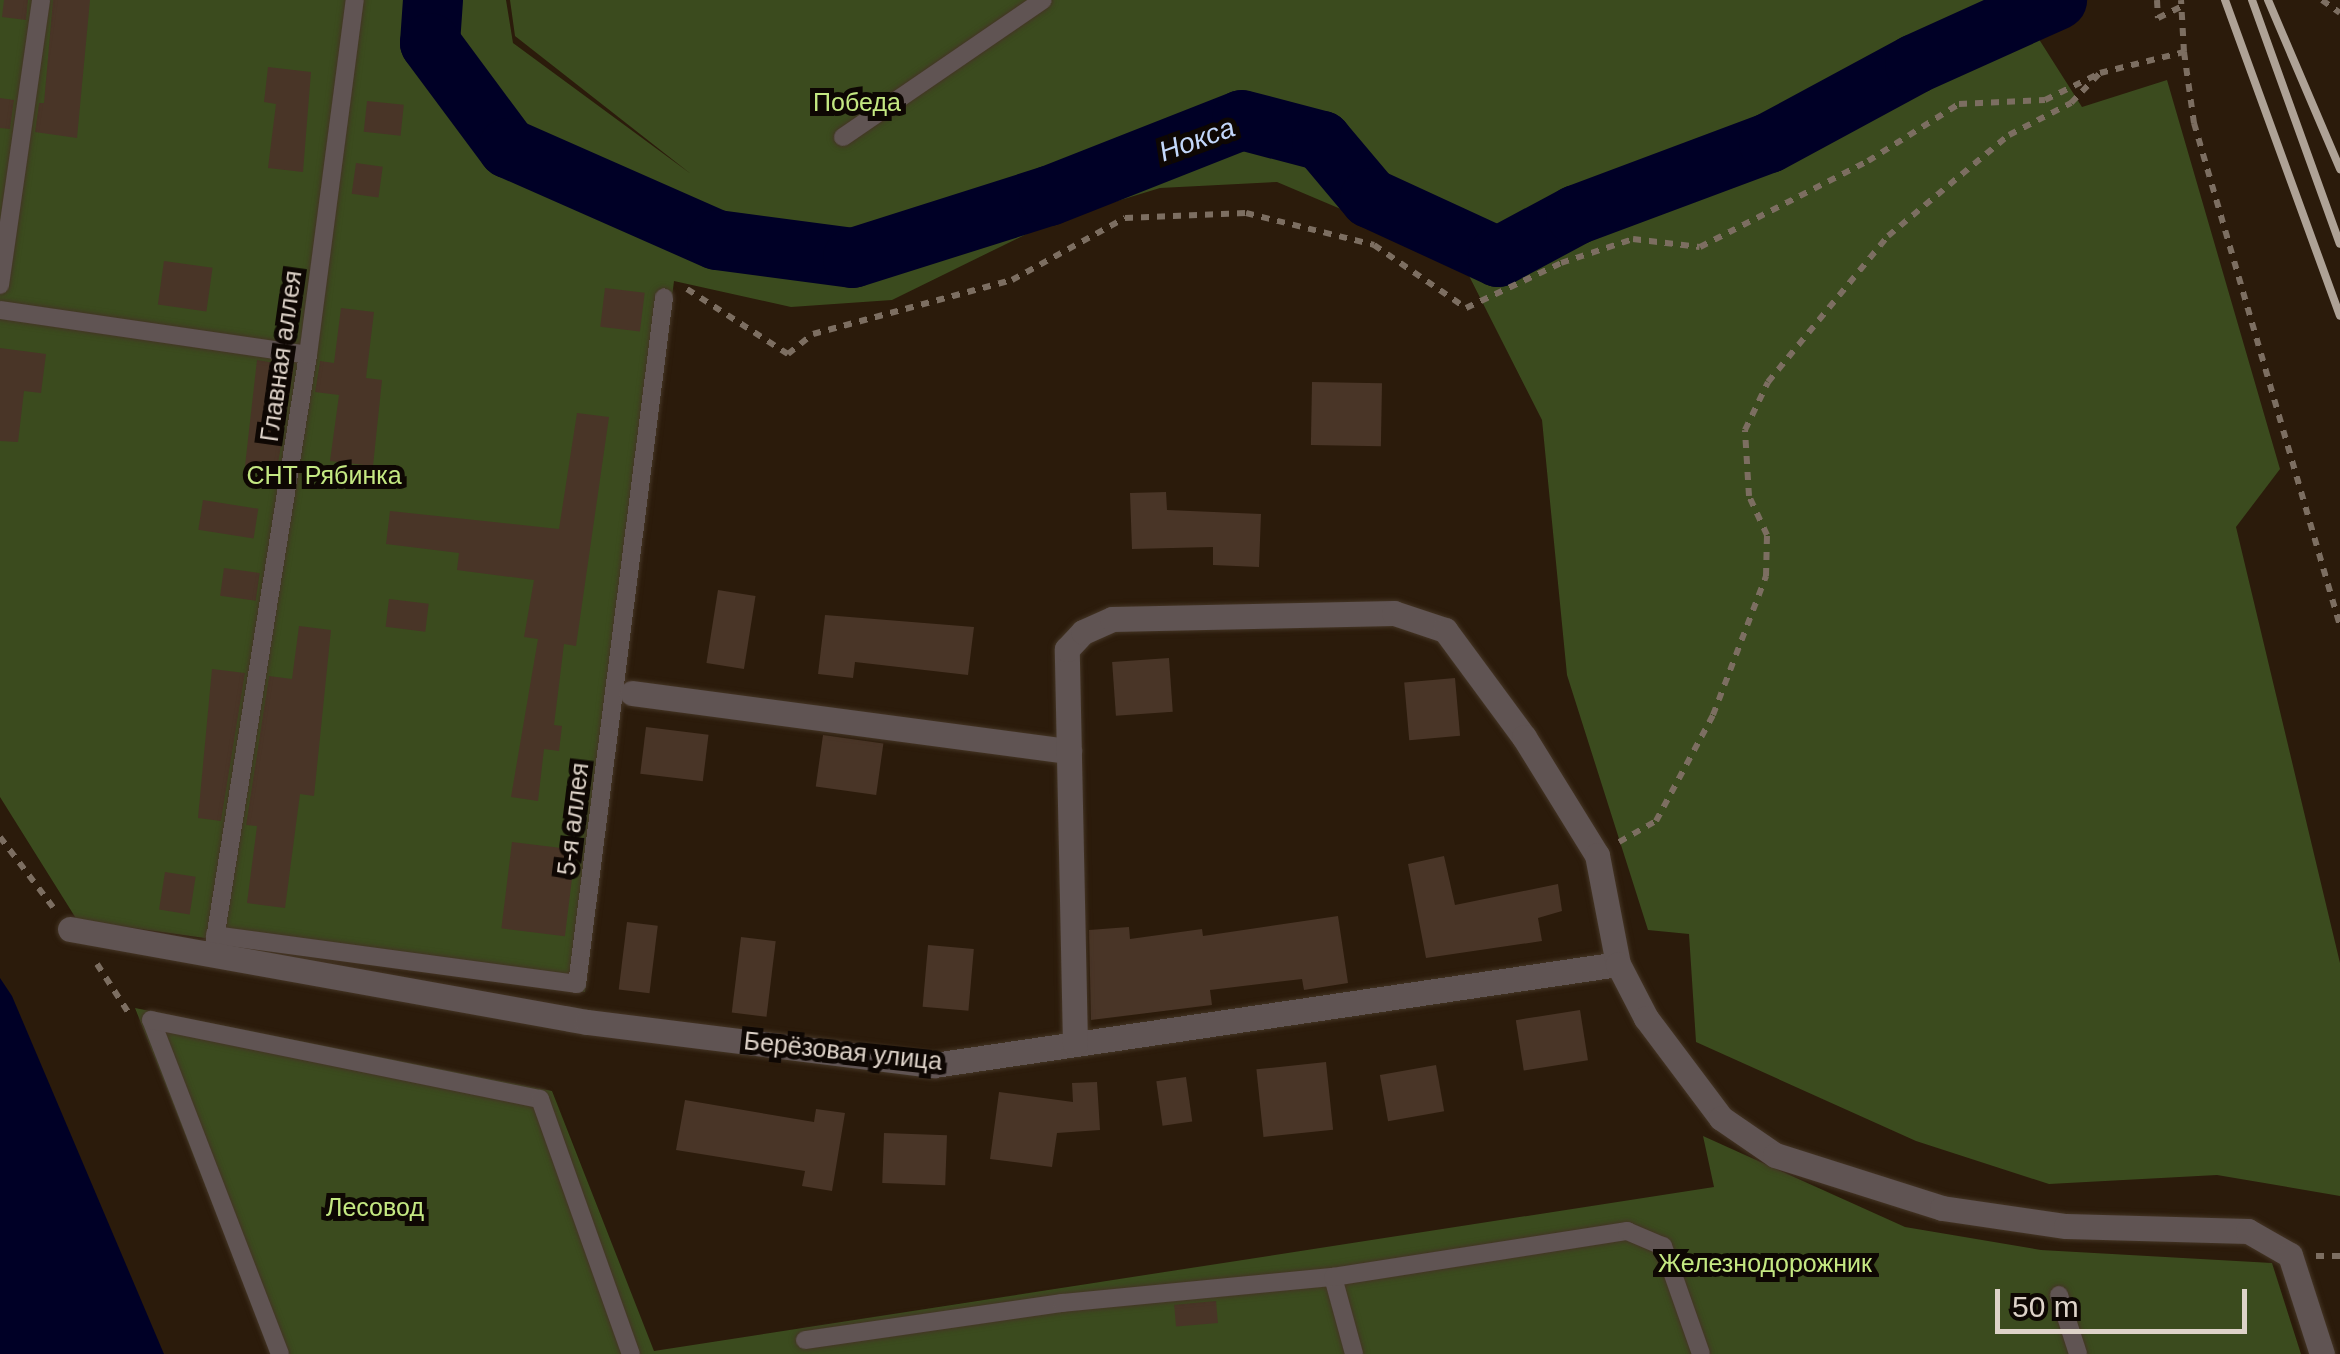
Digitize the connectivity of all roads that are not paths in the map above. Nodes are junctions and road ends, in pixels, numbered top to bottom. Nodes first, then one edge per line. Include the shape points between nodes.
1 (42, 0) edge
2 (355, 0) edge
3 (1043, 0) edge
4 (843, 137) dead end
5 (0, 285) edge
6 (664, 297) dead end
7 (0, 310) edge
8 (308, 356) junction
9 (632, 693) dead end
10 (1069, 751) junction
11 (70, 929) road end
12 (214, 945) junction
13 (1618, 964) junction
14 (1074, 1044) junction
15 (1333, 1277) junction
16 (2059, 1295) dead end
17 (805, 1340) dead end
18 (280, 1354) edge
19 (631, 1354) edge
20 (1354, 1354) edge
21 (1701, 1354) edge
22 (2078, 1354) edge
23 (2322, 1354) edge

1 - 5 lane
2 - 8 lane, Главная аллея
3 - 4 lane
6 - 12 lane, 5-я аллея via 577,984
7 - 8 lane
8 - 12 lane, Главная аллея
9 - 10 street
10 - 13 street via 1067,649 1083,632 1112,619 1394,612 1445,630 1524,737 1597,855
10 - 14 street
11 - 12 street, Берёзовая улица
12 - 14 street, Берёзовая улица via 587,1022 934,1065
13 - 14 street, Берёзовая улица
13 - 23 street via 1646,1018 1721,1118 1775,1155 1942,1208 2066,1226 2248,1231 2290,1255
15 - 17 lane via 1062,1303
15 - 20 lane
15 - 21 lane via 1627,1230 1663,1246
16 - 22 lane
18 - 19 lane via 152,1020 540,1099

